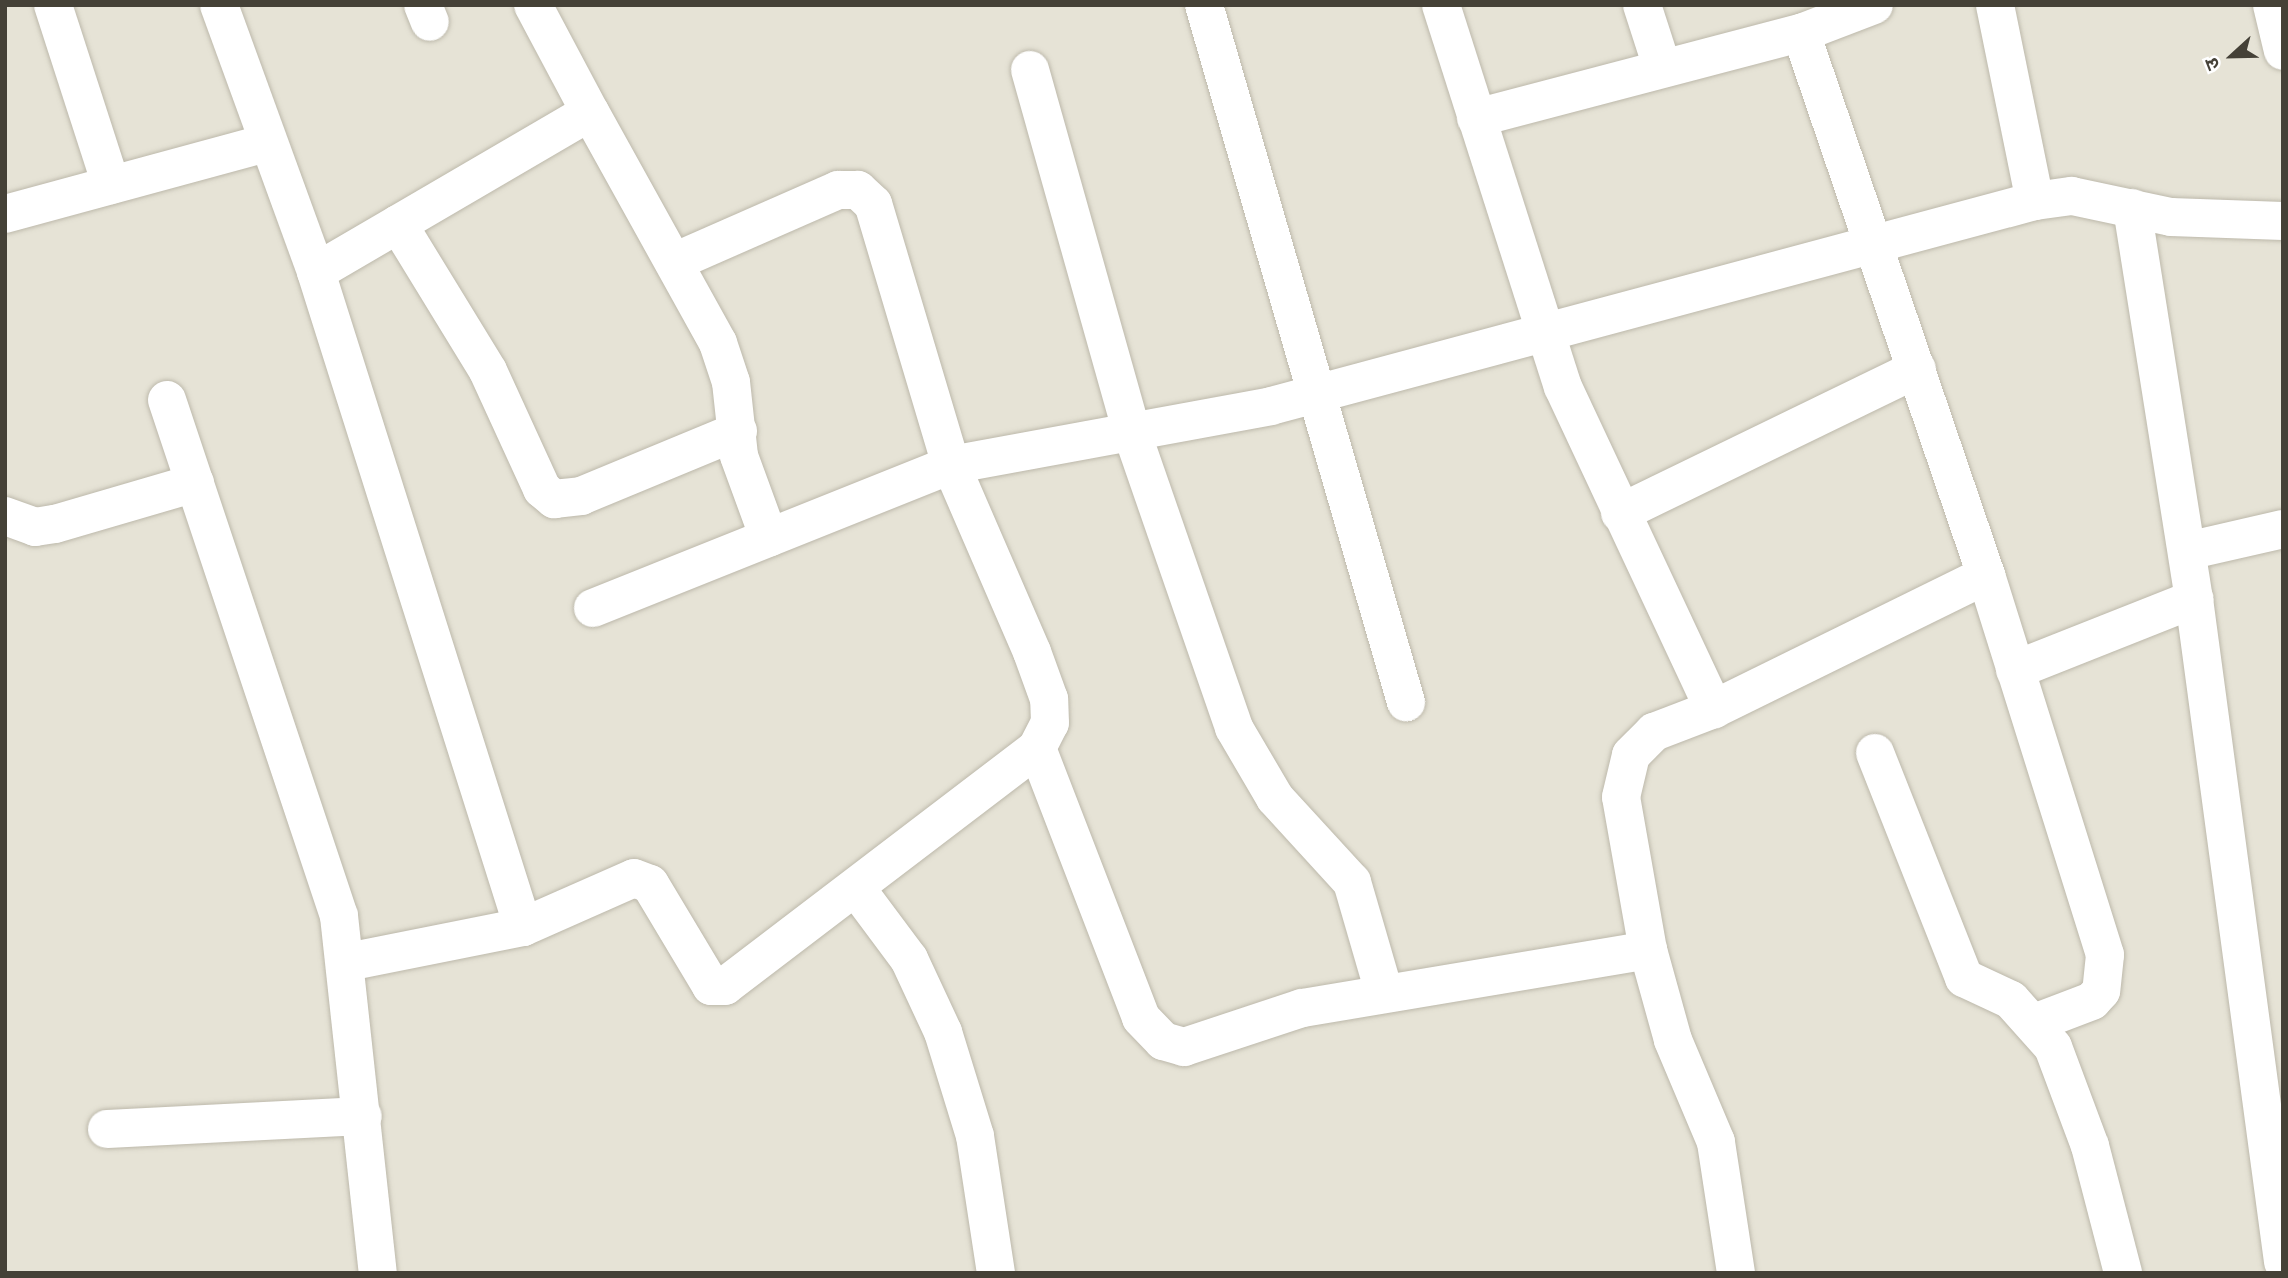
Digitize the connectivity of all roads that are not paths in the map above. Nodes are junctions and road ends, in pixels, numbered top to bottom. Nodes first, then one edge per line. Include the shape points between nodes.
1 (53, 5) edge
2 (219, 5) edge
3 (534, 5) edge
4 (1204, 5) edge
5 (1441, 5) edge
6 (1642, 5) edge
7 (1874, 5) edge
8 (1995, 5) edge
9 (2272, 5) edge
10 (1801, 33) junction
11 (2283, 51) edge
12 (1662, 67) junction
13 (1030, 70) dead end
14 (590, 112) junction
15 (1476, 118) junction
16 (266, 143) junction
17 (111, 185) junction
18 (2035, 201) junction
19 (2132, 208) junction
20 (5, 214) edge
21 (2283, 221) edge
22 (398, 225) junction
23 (1875, 245) junction
24 (674, 262) junction
25 (317, 272) junction
26 (1543, 333) junction
27 (1917, 369) junction
28 (1319, 394) junction
29 (167, 400) dead end
30 (738, 431) junction
31 (1132, 433) junction
32 (951, 465) junction
33 (195, 483) junction
34 (1620, 513) junction
35 (5, 516) edge
36 (2283, 529) edge
37 (769, 538) junction
38 (2187, 551) junction
39 (1986, 575) junction
40 (2194, 599) junction
41 (593, 608) dead end
42 (2015, 670) junction
43 (1406, 702) dead end
44 (1714, 709) junction
45 (1037, 748) junction
46 (1875, 753) dead end
47 (856, 888) junction
48 (523, 927) junction
49 (1648, 950) junction
50 (348, 962) junction
51 (1384, 992) junction
52 (2037, 1022) junction
53 (363, 1116) junction
54 (107, 1129) dead end
55 (2283, 1262) edge
56 (378, 1273) edge
57 (996, 1273) edge
58 (1736, 1273) edge
59 (2123, 1273) edge

1 - 17 street
2 - 16 street
3 - 14 street
4 - 28 street
5 - 15 street
6 - 12 street
7 - 10 street
8 - 18 street
9 - 11 street
10 - 12 street
10 - 23 street
12 - 15 street
13 - 31 street
14 - 22 street
14 - 24 street
15 - 26 street
16 - 17 street
16 - 25 street
17 - 20 street
18 - 19 street via 2072,196
18 - 23 street
19 - 21 street via 2200,220
19 - 38 street
22 - 25 street
22 - 30 street via 488,371 542,489 554,499 581,496
23 - 26 street
23 - 27 street
24 - 30 street via 718,343
24 - 32 street via 821,195 858,190 873,204
25 - 48 street
26 - 28 street
26 - 34 street
27 - 34 street
27 - 39 street
28 - 31 street
28 - 43 street
29 - 33 street
30 - 37 street via 739,456
31 - 32 street
31 - 51 street via 1234,728 1275,798 1352,882
32 - 37 street
32 - 45 street via 1049,699 1050,723
33 - 35 street via 55,524 34,527
33 - 50 street via 339,916
34 - 44 street
36 - 38 street
37 - 41 street
38 - 40 street
39 - 42 street
39 - 44 street
40 - 42 street
40 - 55 street
42 - 52 street via 2105,955 2101,992
44 - 49 street via 1654,733 1631,755 1623,776
45 - 47 street
45 - 51 street via 1141,1018 1163,1041 1184,1047 1277,1014
46 - 52 street via 1964,978 2011,1000
47 - 48 street via 725,986 710,986 650,884 634,878
47 - 57 street via 909,959 943,1032 975,1136
48 - 50 street
49 - 51 street
49 - 58 street via 1673,1040 1716,1142
50 - 53 street
52 - 59 street via 2078,1113
53 - 54 street
53 - 56 street

